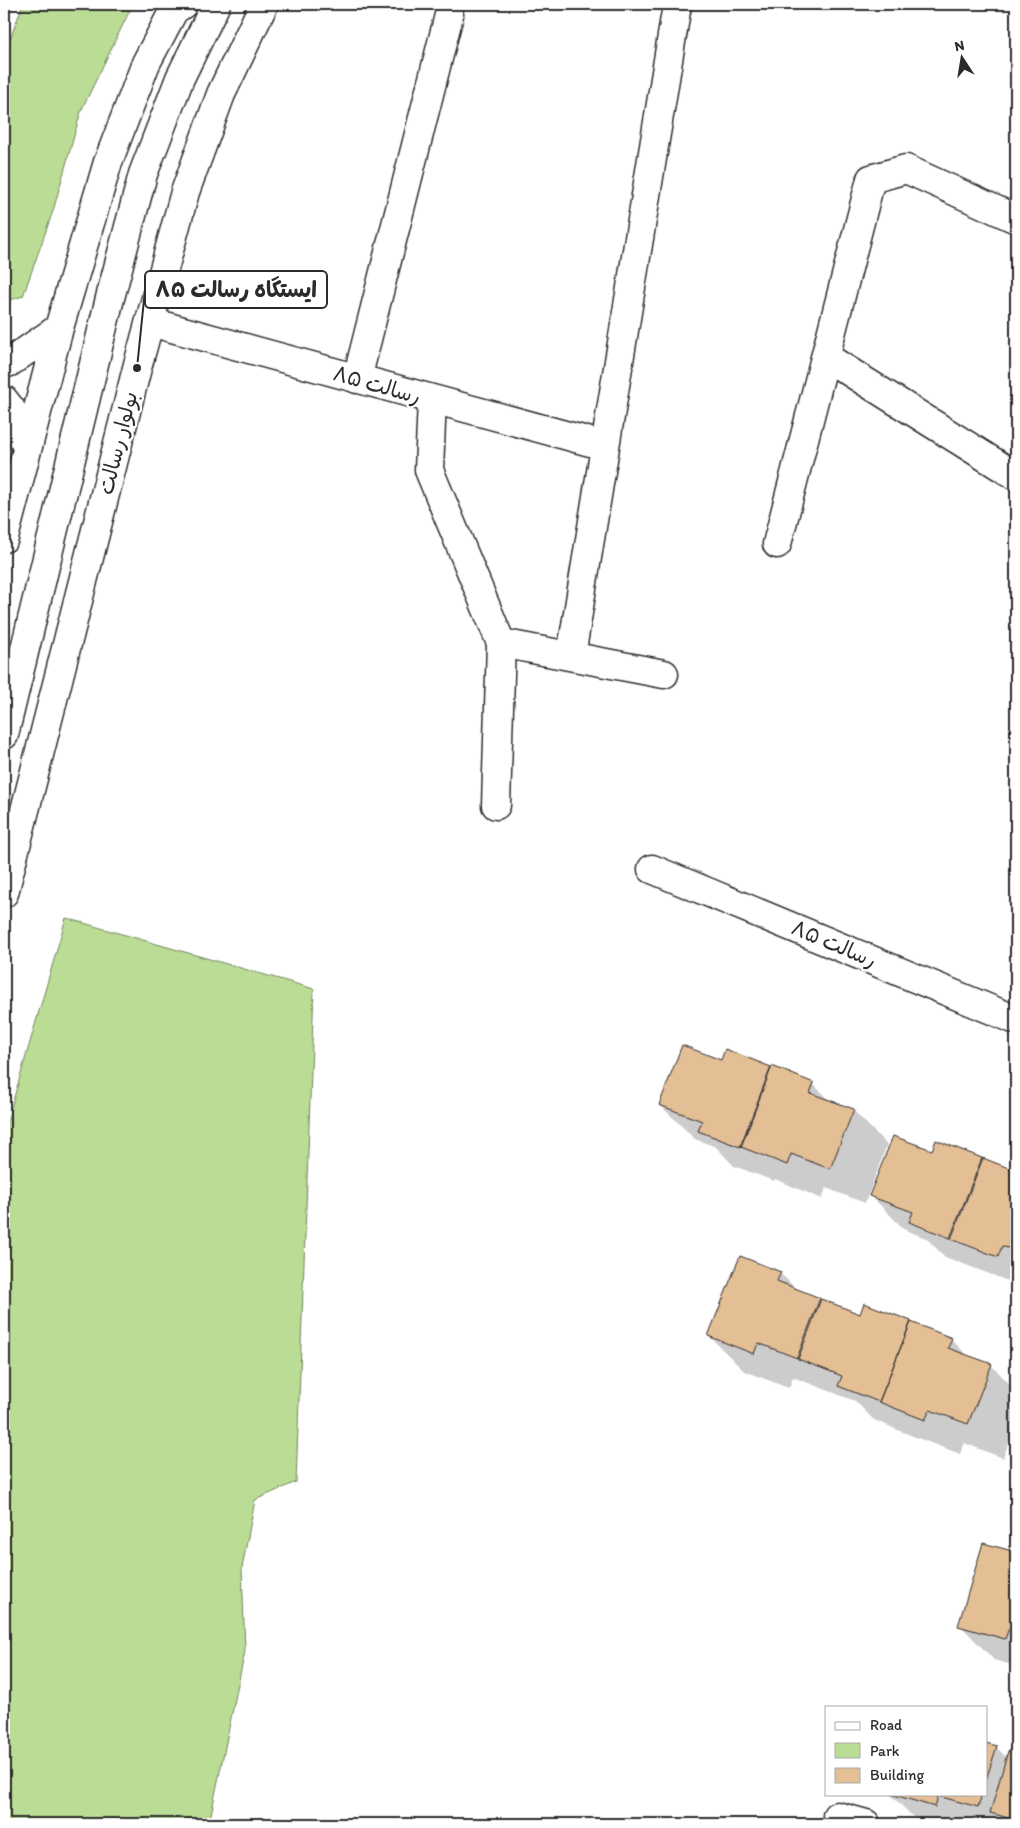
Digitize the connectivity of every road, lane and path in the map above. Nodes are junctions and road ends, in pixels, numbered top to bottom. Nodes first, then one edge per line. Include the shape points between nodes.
1 (183, 4) edge
2 (216, 4) edge
3 (264, 4) edge
4 (677, 4) edge
5 (449, 15) dead end
6 (1016, 219) edge
7 (150, 322) junction
8 (58, 328) junction
9 (826, 356) junction
10 (4, 364) edge
11 (357, 379) junction
12 (4, 400) edge
13 (432, 400) junction
14 (605, 446) junction
15 (27, 448) junction
16 (1016, 476) edge
17 (4, 538) edge
18 (777, 544) dead end
19 (501, 643) junction
20 (571, 656) junction
21 (664, 674) dead end
22 (4, 735) edge
23 (496, 805) dead end
24 (652, 869) dead end
25 (4, 893) edge
26 (1016, 1020) edge
27 (836, 1816) dead end
28 (866, 1824) edge

1 - 8 street via 174,10 146,63 108,162
2 - 22 street, بولوار رسالت via 180,78 143,174
3 - 7 street, بولوار رسالت via 221,94 185,192
4 - 14 street
5 - 11 street
6 - 9 street via 906,169 871,179
7 - 11 street, رسالت ۸۵
7 - 25 street, بولوار رسالت
8 - 10 street
8 - 15 street
9 - 16 street
9 - 18 street
11 - 13 street, رسالت ۸۵
12 - 15 street
13 - 14 street, رسالت ۸۵
13 - 19 street via 429,470
14 - 20 street
15 - 17 street
19 - 20 street
19 - 23 street
20 - 21 street
24 - 26 street, رسالت ۸۵
27 - 28 street

